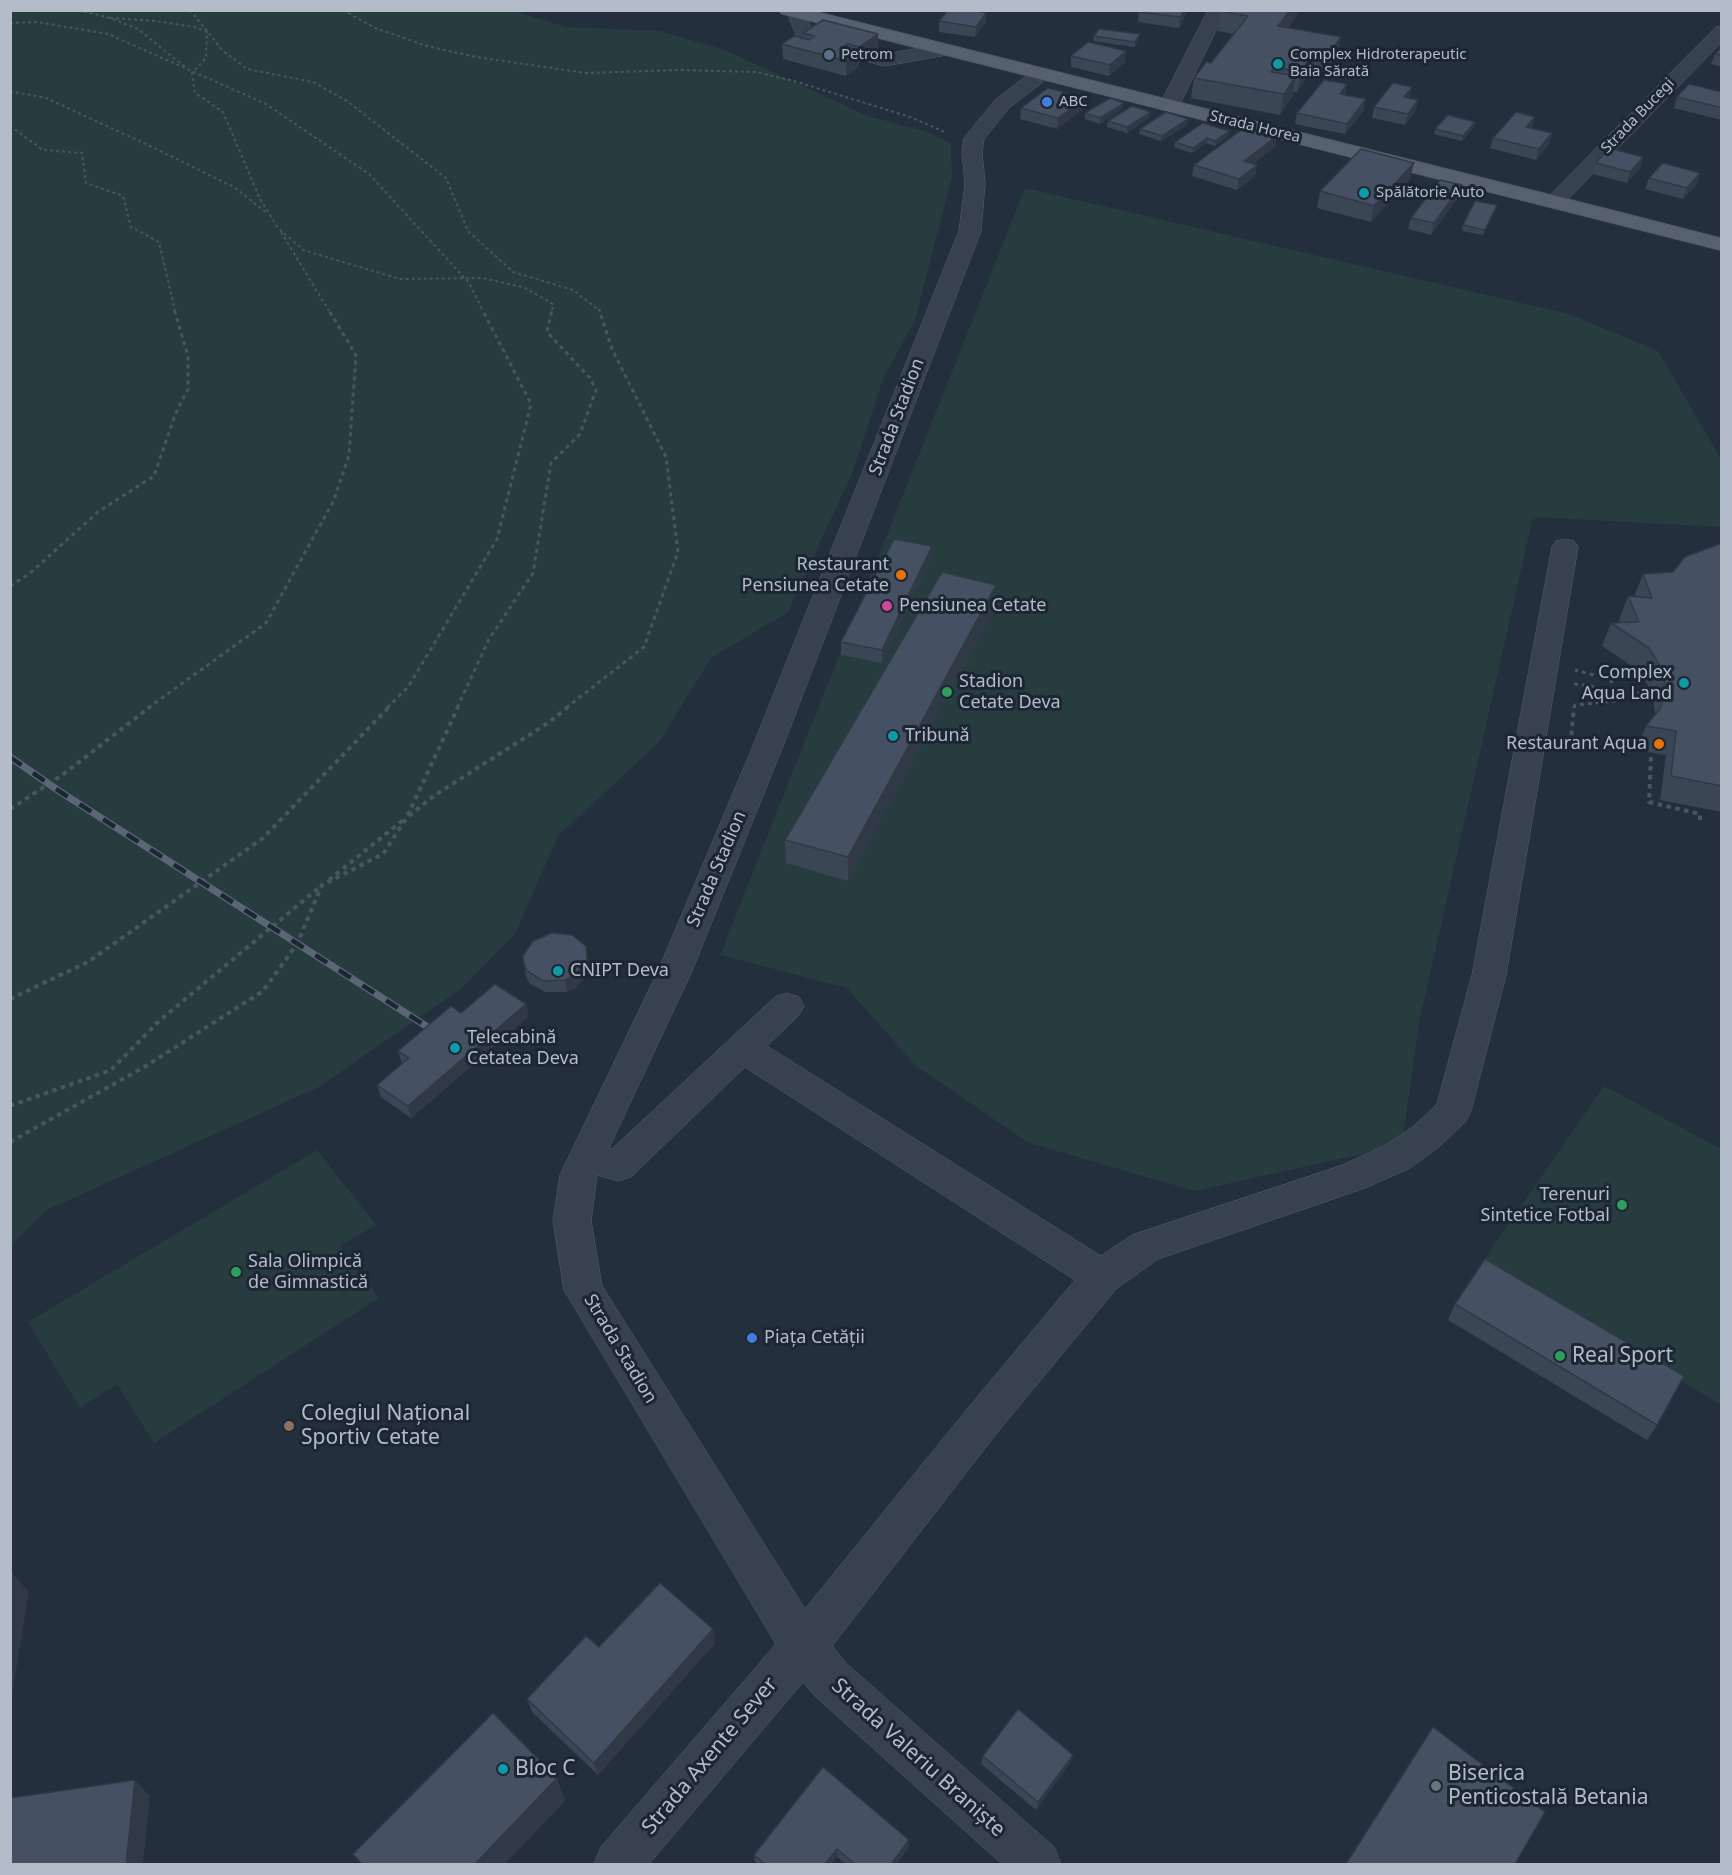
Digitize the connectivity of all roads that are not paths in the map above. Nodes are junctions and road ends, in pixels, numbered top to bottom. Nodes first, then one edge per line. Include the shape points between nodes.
1 (1217, 10) edge
2 (792, 12) edge
3 (1722, 31) edge
4 (813, 42) edge
5 (945, 50) junction
6 (868, 56) edge
7 (1041, 74) junction
8 (1169, 106) junction
9 (1555, 201) junction
10 (1722, 244) edge
11 (1565, 547) dead end
12 (787, 1006) dead end
13 (743, 1048) junction
14 (586, 1158) junction
15 (1102, 1277) junction
16 (803, 1647) junction
17 (618, 1864) edge
18 (1037, 1864) edge

1 - 8 street
2 - 4 street via 807,40
2 - 5 main road, Strada Horea
3 - 9 street, Strada Bucegi
5 - 6 street via 885,60
5 - 7 main road, Strada Horea
7 - 8 main road, Strada Horea
7 - 14 street, Strada Stadion via 1002,104 974,138 975,184 966,242 675,971
8 - 9 main road, Strada Horea
9 - 10 main road, Strada Horea
11 - 15 street, Strada Axente Sever via 1489,975 1453,1111 1398,1157 1352,1177 1142,1235
12 - 13 street
13 - 14 street via 618,1166
13 - 15 street
14 - 16 street, Strada Stadion via 575,1189 572,1221 583,1290
15 - 16 street, Strada Axente Sever
16 - 17 street, Strada Axente Sever
16 - 18 street, Strada Valeriu Braniște via 831,1680

